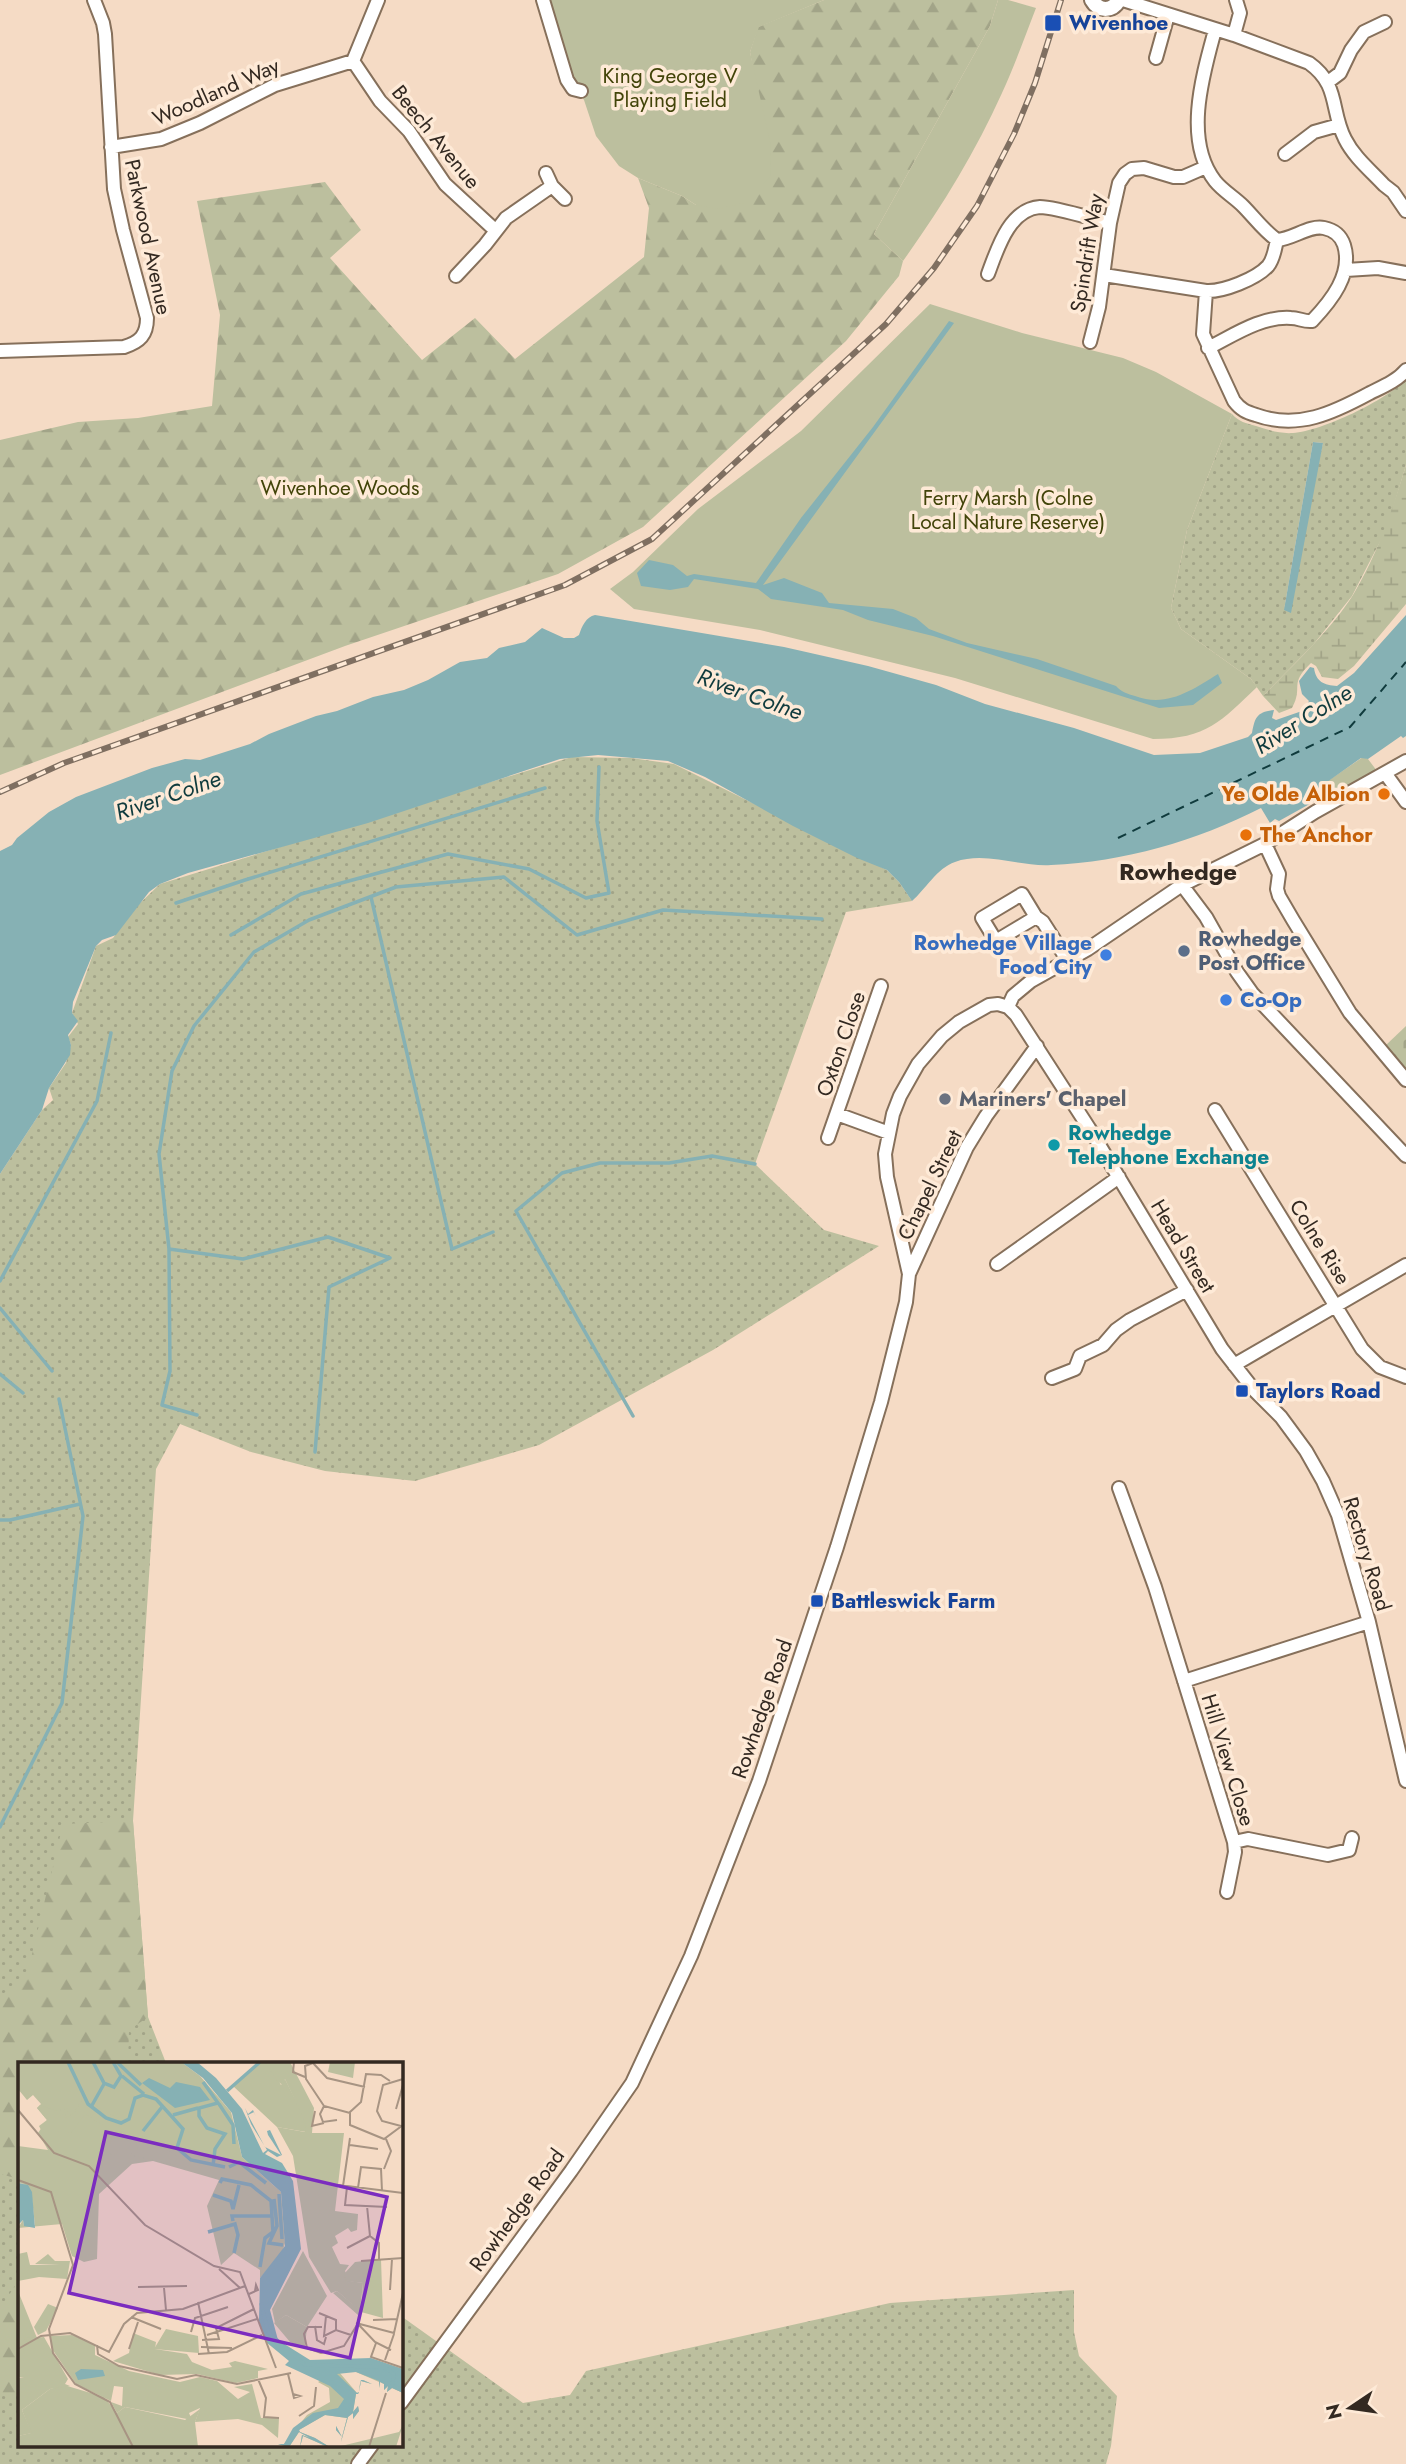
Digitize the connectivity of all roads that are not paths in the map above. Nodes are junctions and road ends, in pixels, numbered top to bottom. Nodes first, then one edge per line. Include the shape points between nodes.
1 (93, 0) edge
2 (378, 0) edge
3 (543, 0) edge
4 (1092, 0) edge
5 (1121, 0) edge
6 (1236, 0) edge
7 (1168, 15) junction
8 (1385, 22) dead end
9 (1215, 30) junction
10 (1234, 35) junction
11 (1156, 58) dead end
12 (353, 61) junction
13 (1328, 82) junction
14 (581, 91) dead end
15 (1339, 125) junction
16 (111, 146) junction
17 (1285, 155) dead end
18 (1206, 167) junction
19 (546, 173) dead end
20 (552, 186) junction
21 (565, 199) dead end
22 (1406, 211) edge
23 (1110, 223) junction
24 (496, 231) junction
25 (1277, 240) junction
26 (1346, 270) junction
27 (1406, 273) edge
28 (988, 274) dead end
29 (1104, 275) junction
30 (456, 276) dead end
31 (1206, 291) junction
32 (1090, 342) dead end
33 (1208, 348) junction
34 (0, 351) edge
35 (1406, 370) edge
36 (1406, 761) edge
37 (1385, 773) junction
38 (1406, 802) edge
39 (1265, 844) junction
40 (1182, 885) junction
41 (1036, 917) dead end
42 (1068, 961) junction
43 (881, 986) dead end
44 (1008, 1007) junction
45 (1037, 1046) junction
46 (1406, 1080) edge
47 (1215, 1110) dead end
48 (837, 1114) junction
49 (889, 1133) junction
50 (828, 1138) dead end
51 (1406, 1156) edge
52 (1119, 1177) junction
53 (997, 1264) dead end
54 (1406, 1265) edge
55 (909, 1274) junction
56 (1187, 1290) junction
57 (1336, 1305) junction
58 (1234, 1365) junction
59 (1406, 1377) edge
60 (1052, 1378) dead end
61 (1119, 1488) dead end
62 (1368, 1622) junction
63 (1184, 1681) junction
64 (1406, 1781) edge
65 (1234, 1842) junction
66 (1352, 1848) dead end
67 (1227, 1892) dead end
68 (402, 2402) edge
69 (371, 2446) edge
70 (358, 2464) edge

1 - 16 street, Parkwood Avenue via 103,23
2 - 12 street
3 - 14 street via 567,80
4 - 5 main road via 1107,9
5 - 7 street
6 - 10 street via 1241,13
7 - 9 street
7 - 11 street
8 - 13 street via 1364,32 1340,73
9 - 10 street
9 - 18 street via 1198,110
10 - 13 street via 1309,63
12 - 16 street, Woodland Way via 275,85 160,139
12 - 24 street, Beech Avenue via 445,184
13 - 15 street
15 - 17 street via 1314,132
15 - 22 street via 1351,149
16 - 34 street, Parkwood Avenue via 122,230 147,318 143,337 124,347
18 - 23 street, Spindrift Way via 1183,177 1132,169 1119,183
18 - 25 street
19 - 20 street
20 - 21 street
20 - 24 street via 506,218
23 - 28 street via 1040,207 1028,210 1007,230
23 - 29 street, Spindrift Way
24 - 30 street
25 - 26 street via 1312,229 1331,231 1344,244
25 - 31 street via 1268,266 1260,272 1225,289
26 - 27 street via 1378,268
26 - 33 street via 1312,321 1292,317 1256,323
29 - 31 street
29 - 32 street, Spindrift Way
31 - 33 street via 1202,328
33 - 35 street via 1241,410 1284,422 1334,412
36 - 37 street
37 - 38 street
37 - 39 street
39 - 40 street
39 - 46 street via 1279,874 1279,896 1293,920 1350,1013
40 - 42 street
40 - 51 street via 1252,993
41 - 42 street
42 - 44 street via 1018,990
43 - 48 street, Oxton Close
44 - 45 street, Head Street
44 - 49 street, Rowhedge Road via 999,1004 976,1010 942,1036 908,1079
45 - 52 street, Head Street
45 - 55 street, Chapel Street via 967,1147
47 - 57 street, Colne Rise
48 - 49 street, Oxton Close
48 - 50 street, Oxton Close
49 - 55 street, Rowhedge Road via 887,1177
52 - 53 street
52 - 56 street, Head Street
54 - 57 street
55 - 68 street, Rowhedge Road via 881,1402 837,1547 759,1781 691,1956 632,2083
56 - 58 street, Head Street
56 - 60 street via 1130,1320 1103,1345 1080,1356 1075,1369
57 - 58 street
57 - 59 street, Colne Rise via 1371,1359
58 - 62 street, Rectory Road via 1281,1417 1323,1481 1338,1515
61 - 63 street, Hill View Close
62 - 63 street, Hill View Close
62 - 64 street, Rectory Road
63 - 65 street, Hill View Close
65 - 66 street via 1248,1839 1328,1856
65 - 67 street, Hill View Close
69 - 70 street

